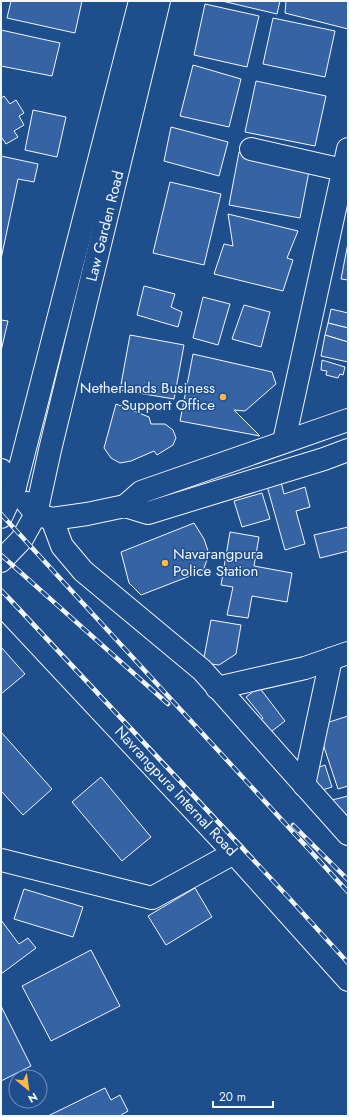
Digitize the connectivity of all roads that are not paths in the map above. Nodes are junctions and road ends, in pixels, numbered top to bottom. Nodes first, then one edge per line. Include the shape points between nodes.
1 (140, 1) edge
2 (159, 1) edge
3 (250, 149) dead end
4 (348, 149) edge
5 (343, 170) junction
6 (348, 420) edge
7 (284, 441) junction
8 (348, 450) edge
9 (1, 470) edge
10 (14, 487) junction
11 (125, 506) junction
12 (44, 516) junction
13 (1, 517) edge
14 (1, 561) edge
15 (1, 604) edge
16 (340, 656) edge
17 (217, 688) junction
18 (304, 785) junction
19 (348, 834) edge
20 (234, 853) junction
21 (1, 860) edge
22 (348, 980) edge

1 - 10 street
2 - 12 street, Law Garden Road via 50,450
3 - 5 street
4 - 5 street
5 - 7 street
6 - 7 street
7 - 11 street via 141,492
8 - 11 street via 148,513
9 - 10 street
10 - 12 street
10 - 13 street
11 - 12 street via 87,514
12 - 14 street, Law Garden Road
12 - 17 street via 62,546 83,571 202,670
15 - 20 street, Navrangpura Internal Road
16 - 17 street via 305,668
16 - 18 street
17 - 18 street
18 - 19 street
20 - 21 street via 152,898
20 - 22 street, Navrangpura Internal Road

